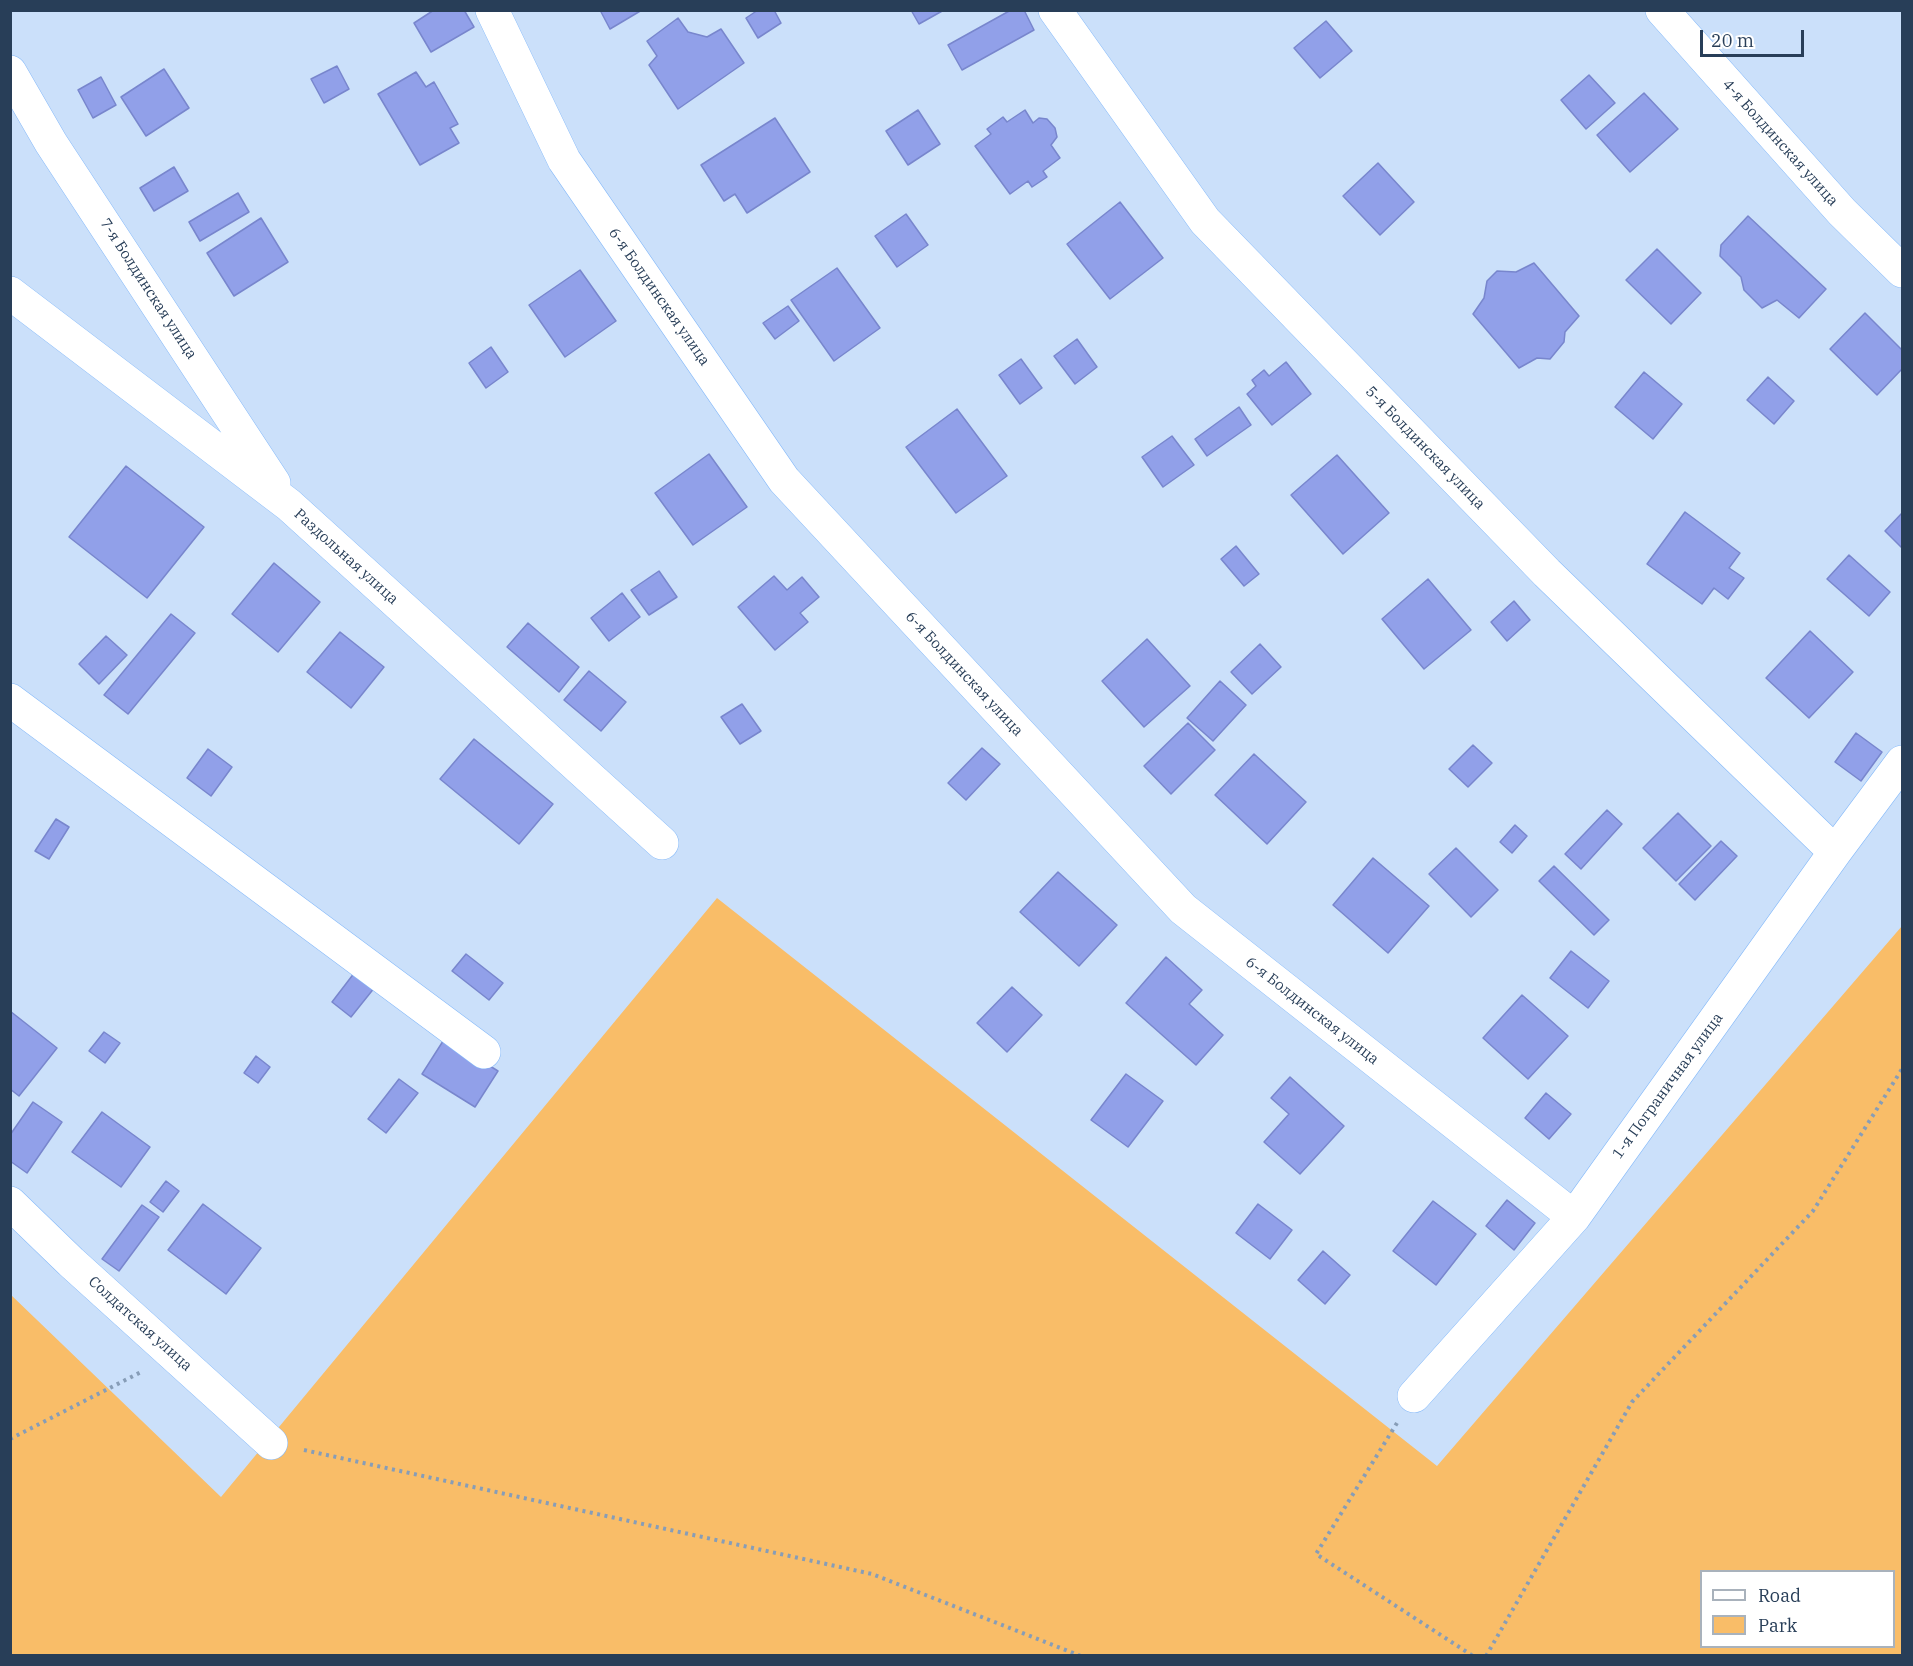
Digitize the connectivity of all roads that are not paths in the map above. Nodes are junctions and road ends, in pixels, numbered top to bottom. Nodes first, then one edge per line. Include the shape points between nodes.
1 (492, 10) edge
2 (1055, 10) edge
3 (1662, 10) edge
4 (10, 72) edge
5 (1902, 271) edge
6 (10, 292) edge
7 (289, 505) junction
8 (10, 700) edge
9 (1902, 762) edge
10 (662, 843) dead end
11 (1835, 852) junction
12 (484, 1052) dead end
13 (10, 1203) edge
14 (1574, 1217) junction
15 (1414, 1396) road end
16 (271, 1443) road end

1 - 14 street, 6-я Болдинская улица via 564,160 784,480 1183,909
2 - 11 street, 5-я Болдинская улица via 1205,222 1546,573
3 - 5 street, 4-я Болдинская улица via 1842,212
4 - 7 street, 7-я Болдинская улица via 51,142
6 - 7 street, Раздольная улица
7 - 10 street, Раздольная улица
8 - 12 street
9 - 11 street, 1-я Пограничная улица
11 - 14 street, 1-я Пограничная улица
13 - 16 street, Солдатская улица
14 - 15 street, 1-я Пограничная улица

